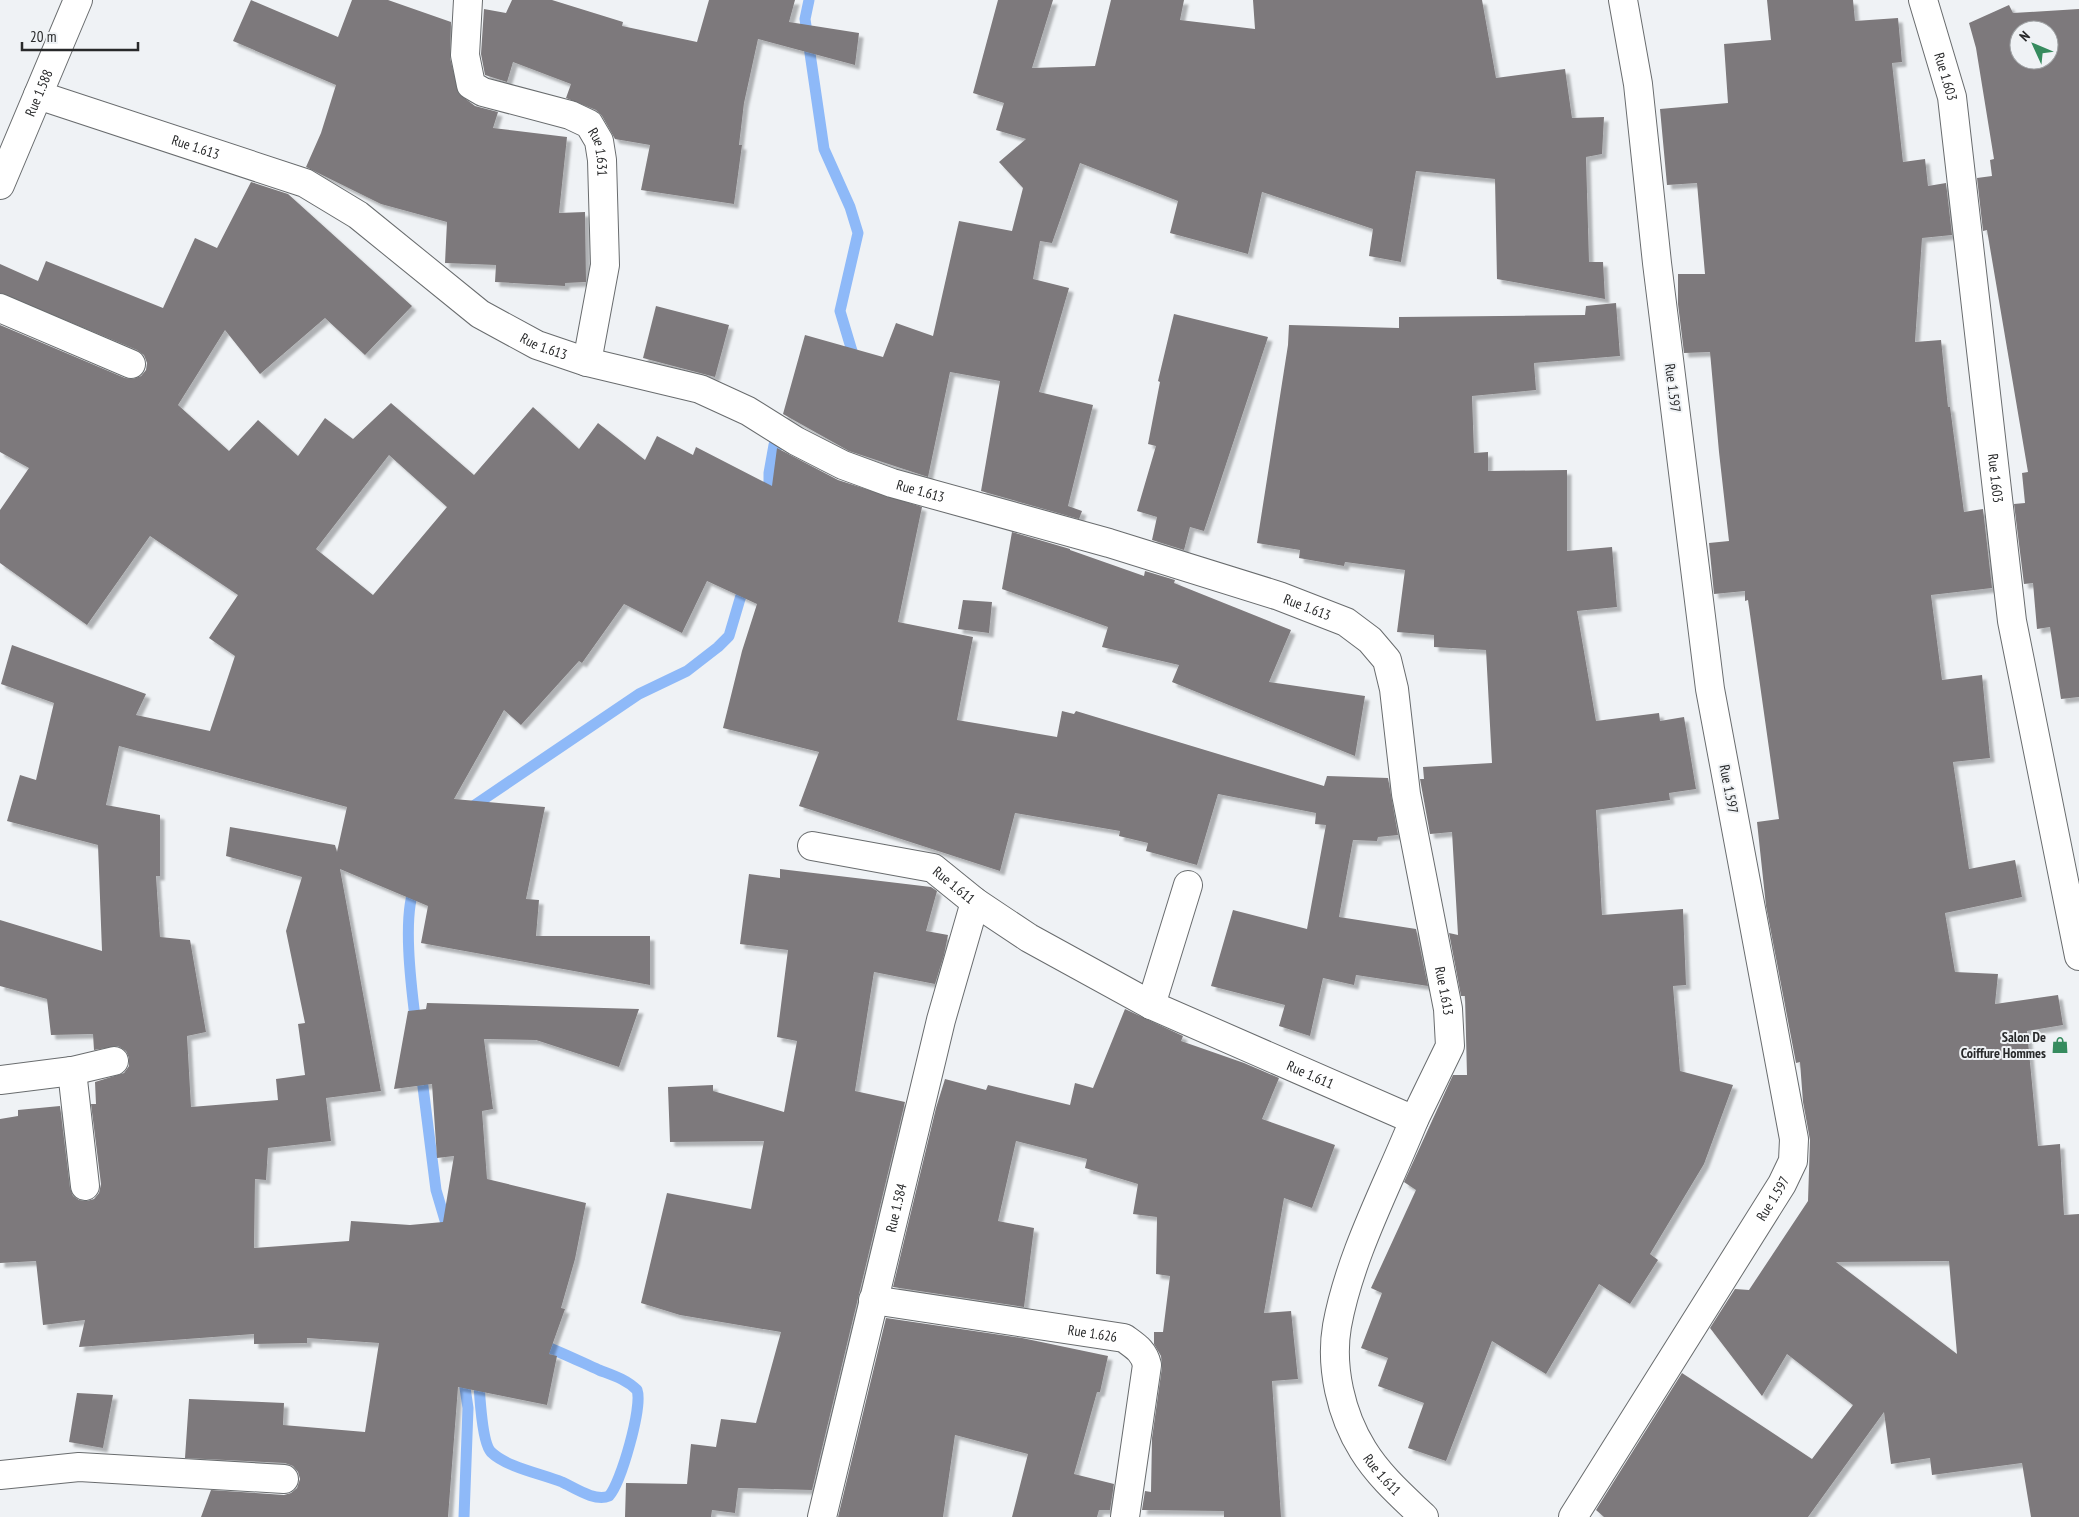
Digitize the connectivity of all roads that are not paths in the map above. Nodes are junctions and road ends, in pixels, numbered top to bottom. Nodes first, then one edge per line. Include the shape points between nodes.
1 (78, 0) edge
2 (468, 0) edge
3 (1623, 0) edge
4 (1922, 0) edge
5 (38, 95) junction
6 (0, 185) edge
7 (0, 308) edge
8 (587, 362) junction
9 (131, 364) dead end
10 (812, 846) dead end
11 (1188, 884) dead end
12 (975, 902) junction
13 (2079, 956) edge
14 (1151, 1005) junction
15 (114, 1061) dead end
16 (72, 1071) junction
17 (0, 1080) edge
18 (1414, 1120) junction
19 (85, 1186) dead end
20 (873, 1300) junction
21 (0, 1475) edge
22 (284, 1479) dead end
23 (822, 1517) edge
24 (1125, 1517) edge
25 (1424, 1517) edge
26 (1573, 1517) edge

1 - 5 street, Rue 1.588
2 - 8 street, Rue 1.631 via 465,54 471,85 483,92 570,114 589,124 599,141 605,265
3 - 26 street, Rue 1.597 via 1638,84 1710,690 1794,1139 1793,1161 1782,1184
4 - 13 street, Rue 1.603 via 1952,97 2012,620
5 - 6 street, Rue 1.588
5 - 8 street, Rue 1.613 via 305,183 358,216 480,314 537,345
7 - 9 street
8 - 18 street, Rue 1.613 via 700,389 748,411 835,461 884,480 1109,543 1279,596 1346,622 1370,640 1387,660 1394,689 1406,794 1448,1010 1450,1046
10 - 12 street, Rue 1.611 via 933,868
11 - 14 street
12 - 14 street, Rue 1.611 via 1029,938
12 - 20 street, Rue 1.584 via 941,1020
14 - 18 street, Rue 1.611
15 - 16 street
16 - 17 street
16 - 19 street
18 - 25 street, Rue 1.611 via 1352,1271 1337,1328 1336,1375 1347,1420 1363,1451 1391,1486
20 - 23 street, Rue 1.584
20 - 24 street, Rue 1.626 via 1124,1338 1136,1346 1145,1356 1147,1365
21 - 22 street via 79,1467

